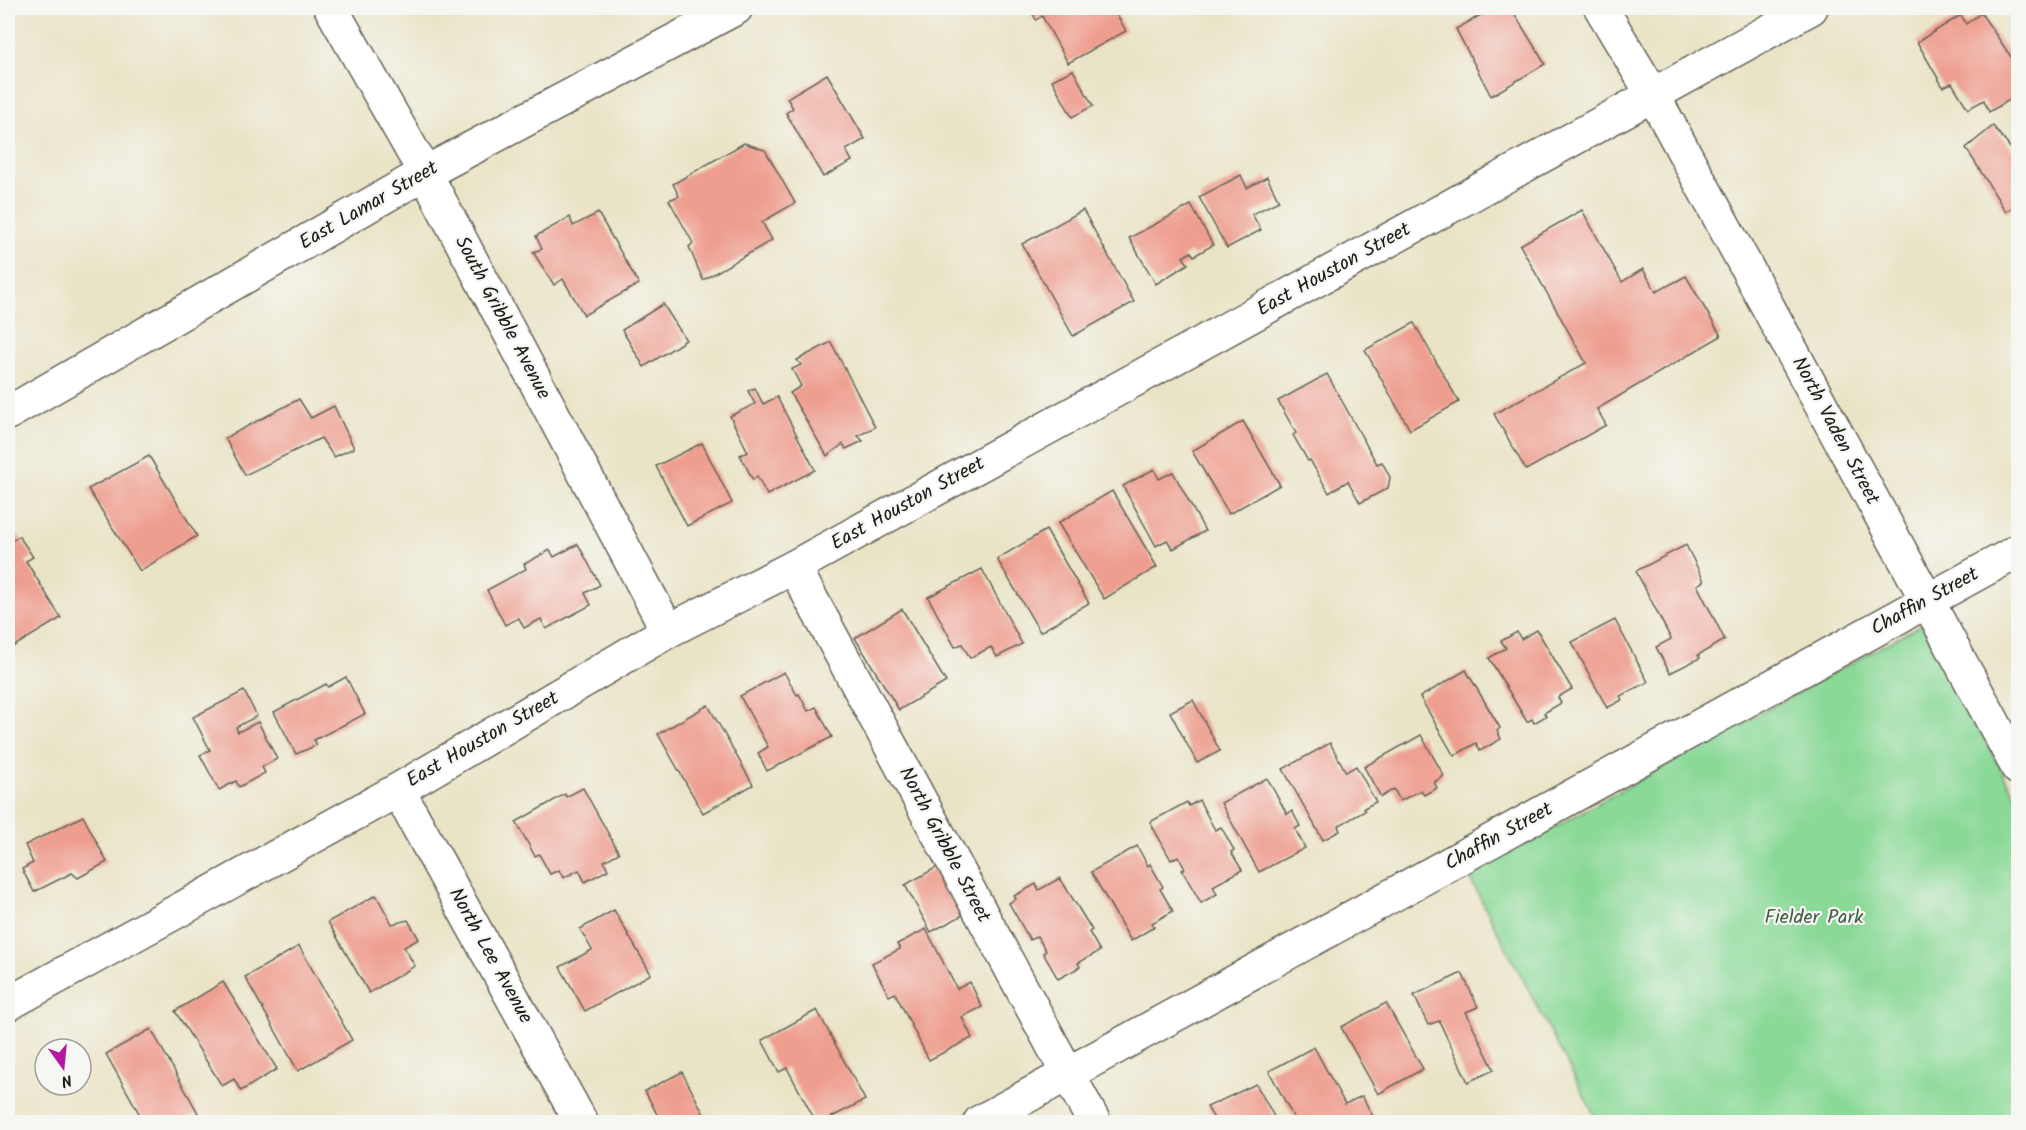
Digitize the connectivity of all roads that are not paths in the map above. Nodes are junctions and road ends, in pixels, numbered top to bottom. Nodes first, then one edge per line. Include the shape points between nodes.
1 (331, 8) edge
2 (736, 8) edge
3 (1601, 8) edge
4 (1811, 8) edge
5 (1653, 95) junction
6 (425, 173) junction
7 (8, 413) edge
8 (2019, 550) edge
9 (794, 567) junction
10 (1928, 601) junction
11 (668, 631) junction
12 (2019, 768) edge
13 (398, 789) junction
14 (8, 1004) edge
15 (1068, 1074) junction
16 (581, 1122) edge
17 (980, 1122) edge
18 (1094, 1122) edge

1 - 6 street, South Gribble Avenue
2 - 6 street, East Lamar Street
3 - 5 street, North Vaden Street
4 - 5 street, East Houston Street
5 - 9 street, East Houston Street
5 - 10 street, North Vaden Street
6 - 7 street, East Lamar Street
6 - 11 street, South Gribble Avenue
8 - 10 street, Chaffin Street
9 - 11 street, East Houston Street
9 - 15 street, North Gribble Street
10 - 12 street, North Vaden Street
10 - 15 street, Chaffin Street
11 - 13 street, East Houston Street
13 - 14 street, East Houston Street
13 - 16 street, North Lee Avenue
15 - 17 street, Chaffin Street
15 - 18 street, North Gribble Street

